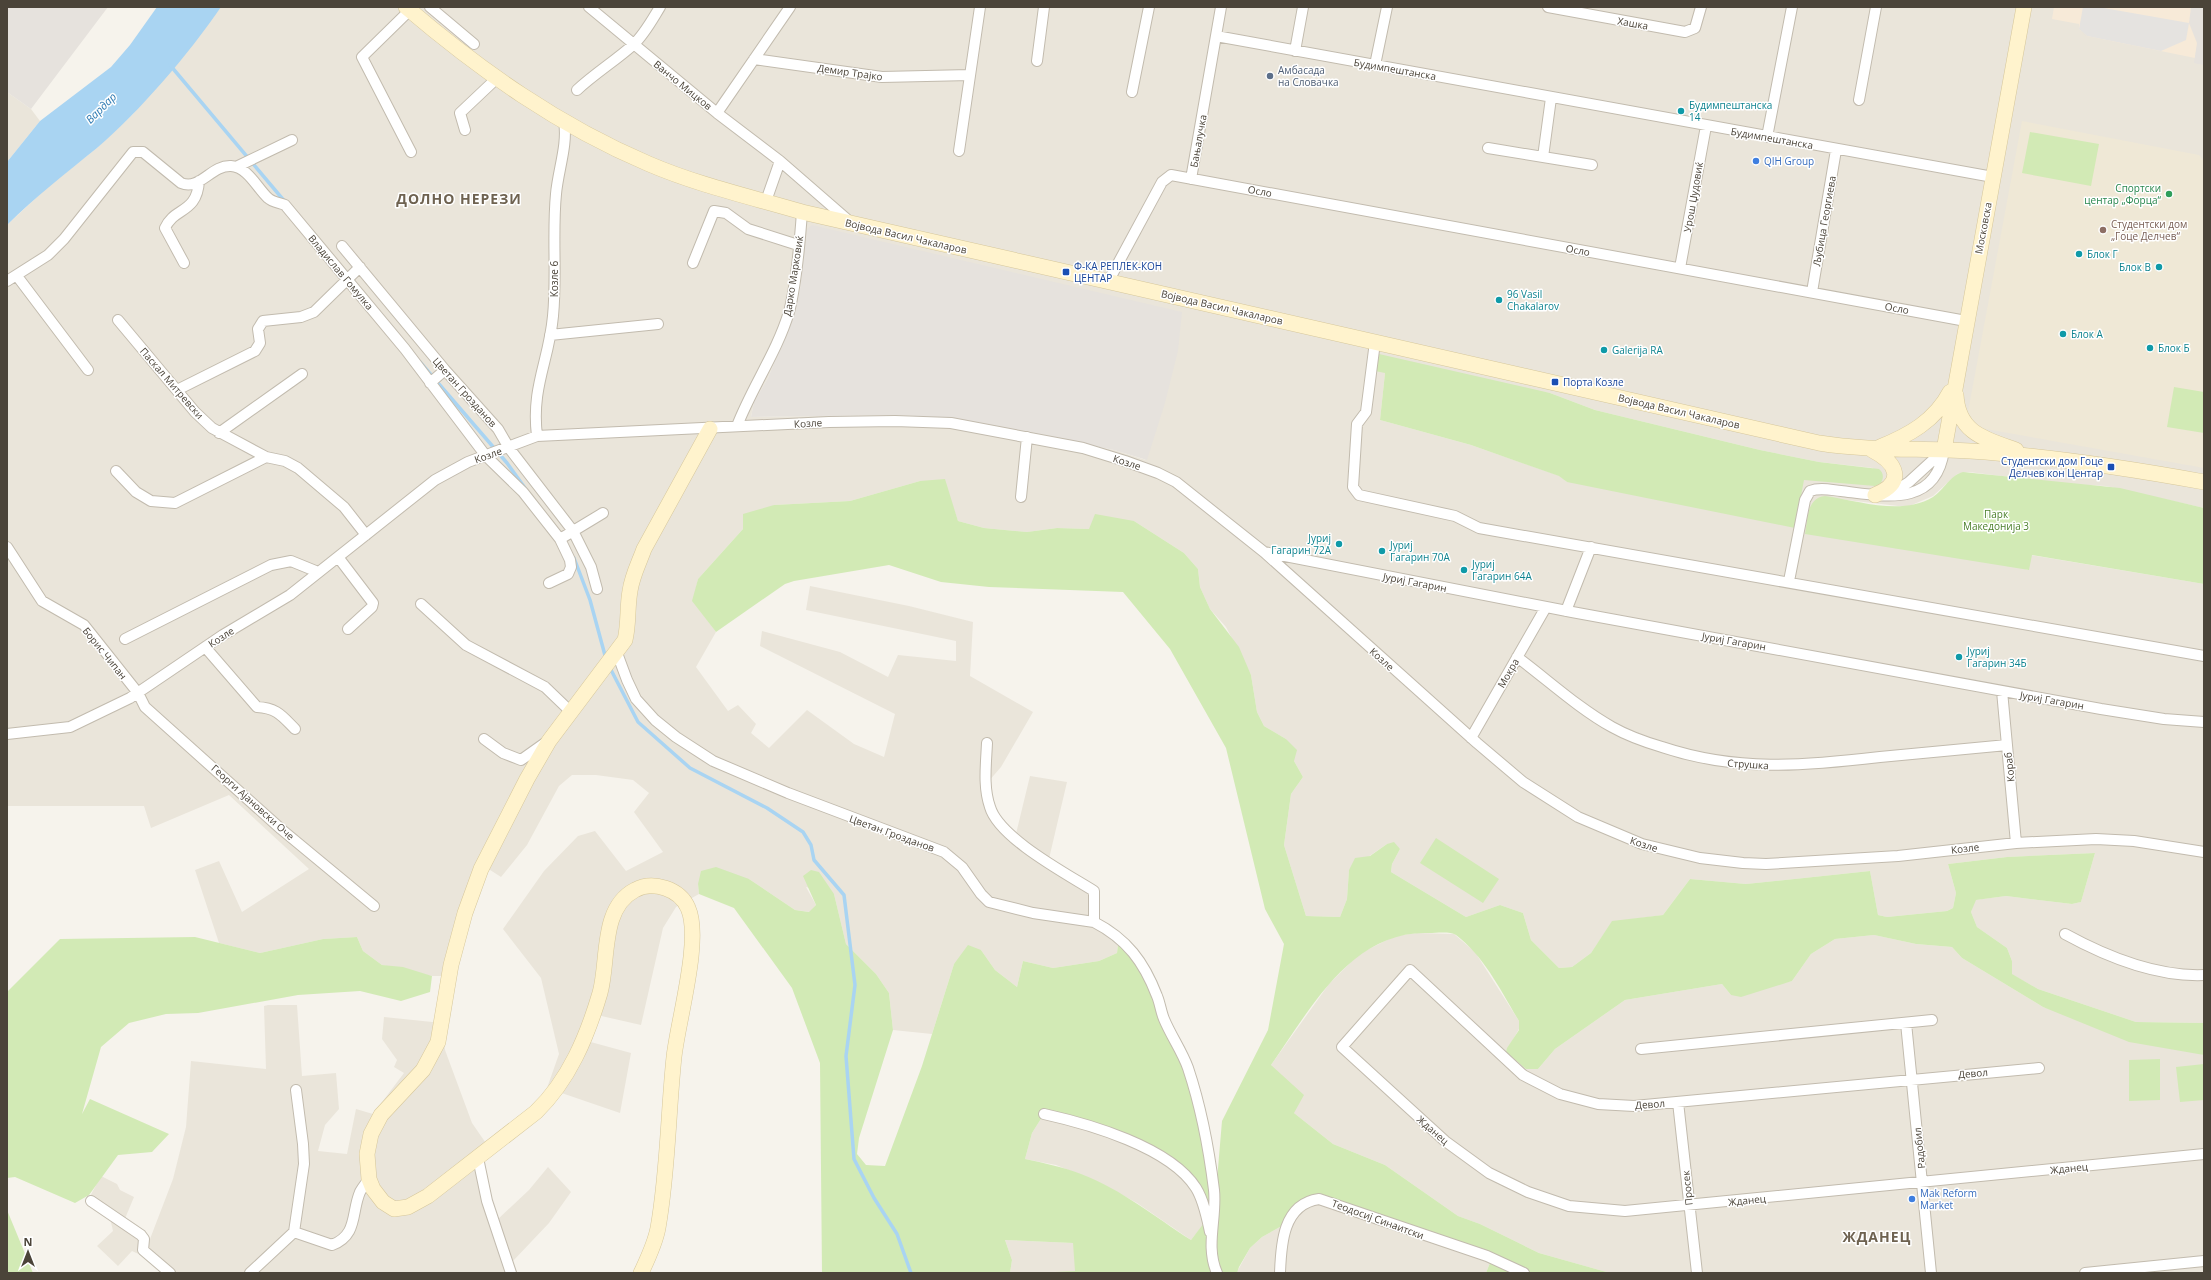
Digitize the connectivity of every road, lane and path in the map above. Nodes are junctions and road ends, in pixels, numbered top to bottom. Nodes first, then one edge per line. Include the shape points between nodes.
1 (430, 7) edge
2 (589, 7) edge
3 (660, 7) edge
4 (790, 7) edge
5 (980, 7) edge
6 (1044, 7) edge
7 (1149, 7) edge
8 (1221, 7) edge
9 (1303, 7) edge
10 (1387, 7) edge
11 (1548, 7) edge
12 (1701, 7) edge
13 (1792, 7) edge
14 (1876, 7) edge
15 (2024, 7) edge
16 (408, 9) edge
17 (1216, 36) junction
18 (474, 44) dead end
19 (633, 45) junction
20 (1295, 50) junction
21 (754, 59) junction
22 (1037, 61) dead end
23 (1375, 65) junction
24 (970, 75) junction
25 (496, 79) junction
26 (577, 90) dead end
27 (1132, 92) dead end
28 (1552, 98) junction
29 (1859, 100) dead end
30 (717, 113) junction
31 (564, 122) junction
32 (1706, 126) junction
33 (465, 130) dead end
34 (1767, 137) junction
35 (292, 140) dead end
36 (1488, 148) dead end
37 (1836, 150) junction
38 (959, 151) dead end
39 (411, 152) dead end
40 (1543, 157) junction
41 (780, 161) junction
42 (1592, 165) dead end
43 (236, 167) junction
44 (1993, 177) junction
45 (1191, 179) junction
46 (199, 181) junction
47 (766, 201) junction
48 (802, 212) junction
49 (850, 223) junction
50 (798, 245) junction
51 (342, 246) dead end
52 (184, 263) dead end
53 (693, 263) dead end
54 (360, 268) junction
55 (1680, 268) junction
56 (17, 276) junction
57 (346, 279) junction
58 (7, 282) edge
59 (1108, 282) junction
60 (1812, 292) junction
61 (118, 320) dead end
62 (1966, 320) junction
63 (658, 324) dead end
64 (550, 335) junction
65 (1375, 342) junction
66 (88, 370) dead end
67 (445, 370) junction
68 (302, 374) dead end
69 (1956, 380) junction
70 (430, 383) junction
71 (177, 390) junction
72 (737, 426) junction
73 (710, 429) junction
74 (219, 433) junction
75 (537, 436) junction
76 (1027, 437) junction
77 (510, 448) junction
78 (1872, 450) junction
79 (1944, 450) junction
80 (486, 456) junction
81 (266, 458) junction
82 (2038, 458) junction
83 (116, 471) dead end
84 (2204, 482) edge
85 (1881, 495) junction
86 (1021, 497) dead end
87 (603, 513) dead end
88 (573, 531) junction
89 (366, 535) junction
90 (560, 539) junction
91 (7, 547) edge
92 (1591, 547) junction
93 (1264, 552) junction
94 (338, 557) junction
95 (318, 572) junction
96 (1789, 581) junction
97 (549, 583) dead end
98 (597, 589) dead end
99 (421, 604) dead end
100 (1546, 607) junction
101 (1566, 611) junction
102 (348, 630) dead end
103 (125, 639) dead end
104 (205, 647) junction
105 (617, 653) junction
106 (2204, 656) edge
107 (1517, 657) junction
108 (2002, 691) junction
109 (138, 693) junction
110 (570, 712) junction
111 (2204, 722) edge
112 (295, 729) dead end
113 (7, 734) edge
114 (1471, 738) junction
115 (484, 739) dead end
116 (549, 741) junction
117 (987, 743) dead end
118 (2006, 745) junction
119 (2016, 843) junction
120 (2204, 852) edge
121 (374, 906) dead end
122 (1094, 922) junction
123 (2065, 934) dead end
124 (2204, 975) edge
125 (1932, 1020) dead end
126 (1906, 1022) junction
127 (1342, 1047) joint
128 (1641, 1049) dead end
129 (2040, 1068) dead end
130 (1912, 1079) junction
131 (296, 1090) dead end
132 (1678, 1102) junction
133 (1044, 1114) dead end
134 (2204, 1154) edge
135 (478, 1158) junction
136 (368, 1179) junction
137 (1922, 1182) junction
138 (91, 1201) dead end
139 (1689, 1206) junction
140 (294, 1232) junction
141 (1211, 1236) junction
142 (2204, 1261) edge
143 (170, 1273) edge
144 (250, 1273) edge
145 (511, 1273) edge
146 (641, 1273) edge
147 (1218, 1273) edge
148 (1280, 1273) edge
149 (1524, 1273) edge
150 (1697, 1273) edge
151 (1931, 1273) edge
152 (2085, 1273) edge

1 - 18 street
2 - 19 street, Ванчо Мицков
3 - 19 street
4 - 21 street
5 - 24 street
6 - 22 street
7 - 27 street
8 - 17 street, Бањалучка
9 - 20 street
10 - 23 street
11 - 12 street, Хашка via 1685,32 1695,28
13 - 34 street
14 - 29 street
15 - 44 street, Московска
16 - 25 street, Војвода Васил Чакаларов
16 - 39 street via 362,56
17 - 20 street, Будимпештанска
17 - 45 street, Бањалучка
19 - 26 street
19 - 30 street, Ванчо Мицков
20 - 23 street, Будимпештанска
21 - 24 street, Демир Трајко via 882,77
21 - 30 street
23 - 28 street, Будимпештанска
24 - 38 street
25 - 31 street, Војвода Васил Чакаларов
25 - 33 street via 460,113
28 - 32 street, Будимпештанска
28 - 40 street
30 - 41 street, Ванчо Мицков
31 - 47 street, Војвода Васил Чакаларов via 649,164 722,190
31 - 64 street, Козле 6 via 566,135 556,196 554,298
32 - 34 street, Будимпештанска
32 - 55 street, Урош Џудовиќ
34 - 37 street, Будимпештанска
35 - 43 street
36 - 40 street
37 - 44 street, Будимпештанска
37 - 60 street, Љубица Георгиева
40 - 42 street
41 - 47 street
41 - 49 street, Ванчо Мицков
43 - 46 street via 224,167
43 - 57 street, Владислав Гомулка via 244,171 269,199 285,205
44 - 62 street, Московска
45 - 55 street, Осло
45 - 59 street, Бањалучка via 1170,176 1162,182
46 - 52 street via 199,191 193,203 165,228
46 - 56 street via 192,186 181,183 143,152 133,152 80,222 48,255
47 - 48 street, Војвода Васил Чакаларов
48 - 49 street, Војвода Васил Чакаларов
48 - 50 street, Дарко Марковиќ
49 - 59 street, Војвода Васил Чакаларов
50 - 53 street via 748,228 726,212 714,211
50 - 72 street, Дарко Марковиќ via 789,311 772,354
51 - 54 street, Цветан Грозданов
54 - 57 street
54 - 67 street, Цветан Грозданов
55 - 60 street, Осло
56 - 58 street
56 - 66 street
57 - 70 street, Владислав Гомулка
57 - 71 street via 314,312 301,317 263,321 258,329 260,342 255,351
59 - 65 street, Војвода Васил Чакаларов
60 - 62 street, Осло
61 - 71 street, Паскал Митревски
62 - 69 street, Московска
63 - 64 street
64 - 75 street, Козле 6 via 536,395
65 - 78 street, Војвода Васил Чакаларов via 1792,437
65 - 92 street via 1366,412 1357,424 1353,487 1359,495 1455,516 1474,527
67 - 70 street
67 - 77 street, Цветан Грозданов via 498,429
68 - 74 street
69 - 78 street via 1940,409 1926,423
69 - 79 street, Московска
69 - 82 street via 1957,402 1961,416 1970,430 1989,440
70 - 80 street, Владислав Гомулка
71 - 74 street, Паскал Митревски via 195,412
72 - 73 street, Козле
72 - 76 street, Козле via 895,421 951,423
73 - 75 street, Козле
73 - 105 street via 639,563 630,589 629,626 625,640
74 - 81 street, Паскал Митревски
75 - 77 street, Козле
76 - 86 street
76 - 93 street, Козле via 1083,448 1158,473 1192,493
77 - 80 street, Козле
77 - 88 street, Цветан Грозданов
78 - 79 street, Војвода Васил Чакаларов
78 - 85 street via 1887,459 1893,466 1895,475 1893,483
79 - 82 street, Војвода Васил Чакаларов
79 - 85 street via 1909,482
79 - 85 street via 1942,466 1927,486 1907,494
80 - 89 street, Козле via 435,480
80 - 90 street, Владислав Гомулка via 523,492
81 - 83 street via 175,503 151,501 136,492
81 - 89 street, Паскал Митревски via 285,461 298,468 344,507
82 - 84 street via 2150,472
85 - 96 street via 1819,490 1808,493
87 - 88 street
88 - 90 street
88 - 98 street, Цветан Грозданов via 591,567
89 - 94 street, Козле
90 - 97 street, Владислав Гомулка via 568,553 571,567 568,574
91 - 109 street, Борис Чипан via 42,601 84,625
92 - 96 street
92 - 101 street
93 - 100 street, Јуриј Гагарин
93 - 114 street, Козле
94 - 95 street, Козле
94 - 102 street via 373,604
95 - 103 street via 290,561 271,566
95 - 104 street, Козле via 290,595
96 - 106 street
99 - 110 street via 466,646 545,687
100 - 101 street, Јуриј Гагарин
100 - 107 street, Мокра
101 - 108 street, Јуриј Гагарин
104 - 109 street, Козле
104 - 112 street via 257,707 277,711
105 - 110 street
105 - 122 street, Цветан Грозданов via 636,699 654,720 713,761 788,793 944,852 962,867 989,902 1033,913
107 - 114 street, Мокра
107 - 118 street, Струшка via 1593,716 1613,728 1641,740 1703,759 1755,766 1791,766
108 - 111 street, Јуриј Гагарин via 2149,717
108 - 118 street, Кораб
109 - 113 street, Козле via 70,728
109 - 121 street, Георги Ајановски Оче via 145,707 281,830
110 - 116 street
114 - 119 street, Козле via 1523,782 1578,817 1625,838 1680,854 1743,863 1793,863 1898,856
115 - 116 street via 503,753 521,760
116 - 136 street via 481,869 458,937 448,978 438,1042 432,1057 424,1070 381,1115 371,1134 367,1154
117 - 122 street via 985,783 990,808 997,822 1041,859 1094,891
118 - 119 street, Кораб
119 - 120 street, Козле via 2096,839
122 - 141 street, Цветан Грозданов via 1113,931 1132,950 1147,972 1164,1020 1176,1039 1188,1067 1198,1103 1214,1189 1215,1218
123 - 124 street via 2089,947 2149,968 2171,973
125 - 126 street
126 - 128 street
126 - 130 street, Радобил
127 - 132 street, Девол via 1410,970 1523,1075 1560,1094 1598,1104 1634,1106
127 - 139 street, Жданец via 1445,1141 1489,1173 1528,1192 1569,1206 1625,1211
129 - 130 street, Девол
130 - 132 street, Девол
130 - 137 street, Радобил
131 - 140 street via 304,1164
132 - 139 street, Просек
133 - 141 street via 1108,1132 1148,1150 1174,1166 1196,1189
134 - 137 street, Жданец
135 - 136 street via 408,1208 394,1209 383,1202
135 - 145 street via 487,1201
135 - 146 street via 550,1099 566,1076 601,991 611,922 621,902 635,890 651,885 668,889 680,896 688,907 694,931 674,1056 658,1229
136 - 140 street via 360,1193 348,1233 342,1242 332,1246
137 - 139 street, Жданец
137 - 151 street, Радобил
138 - 143 street via 142,1237 143,1250
139 - 150 street, Просек
140 - 144 street
141 - 147 street via 1212,1256
142 - 152 street
148 - 149 street, Теодосиј Синаитски via 1281,1244 1287,1223 1304,1203 1319,1199 1487,1256

